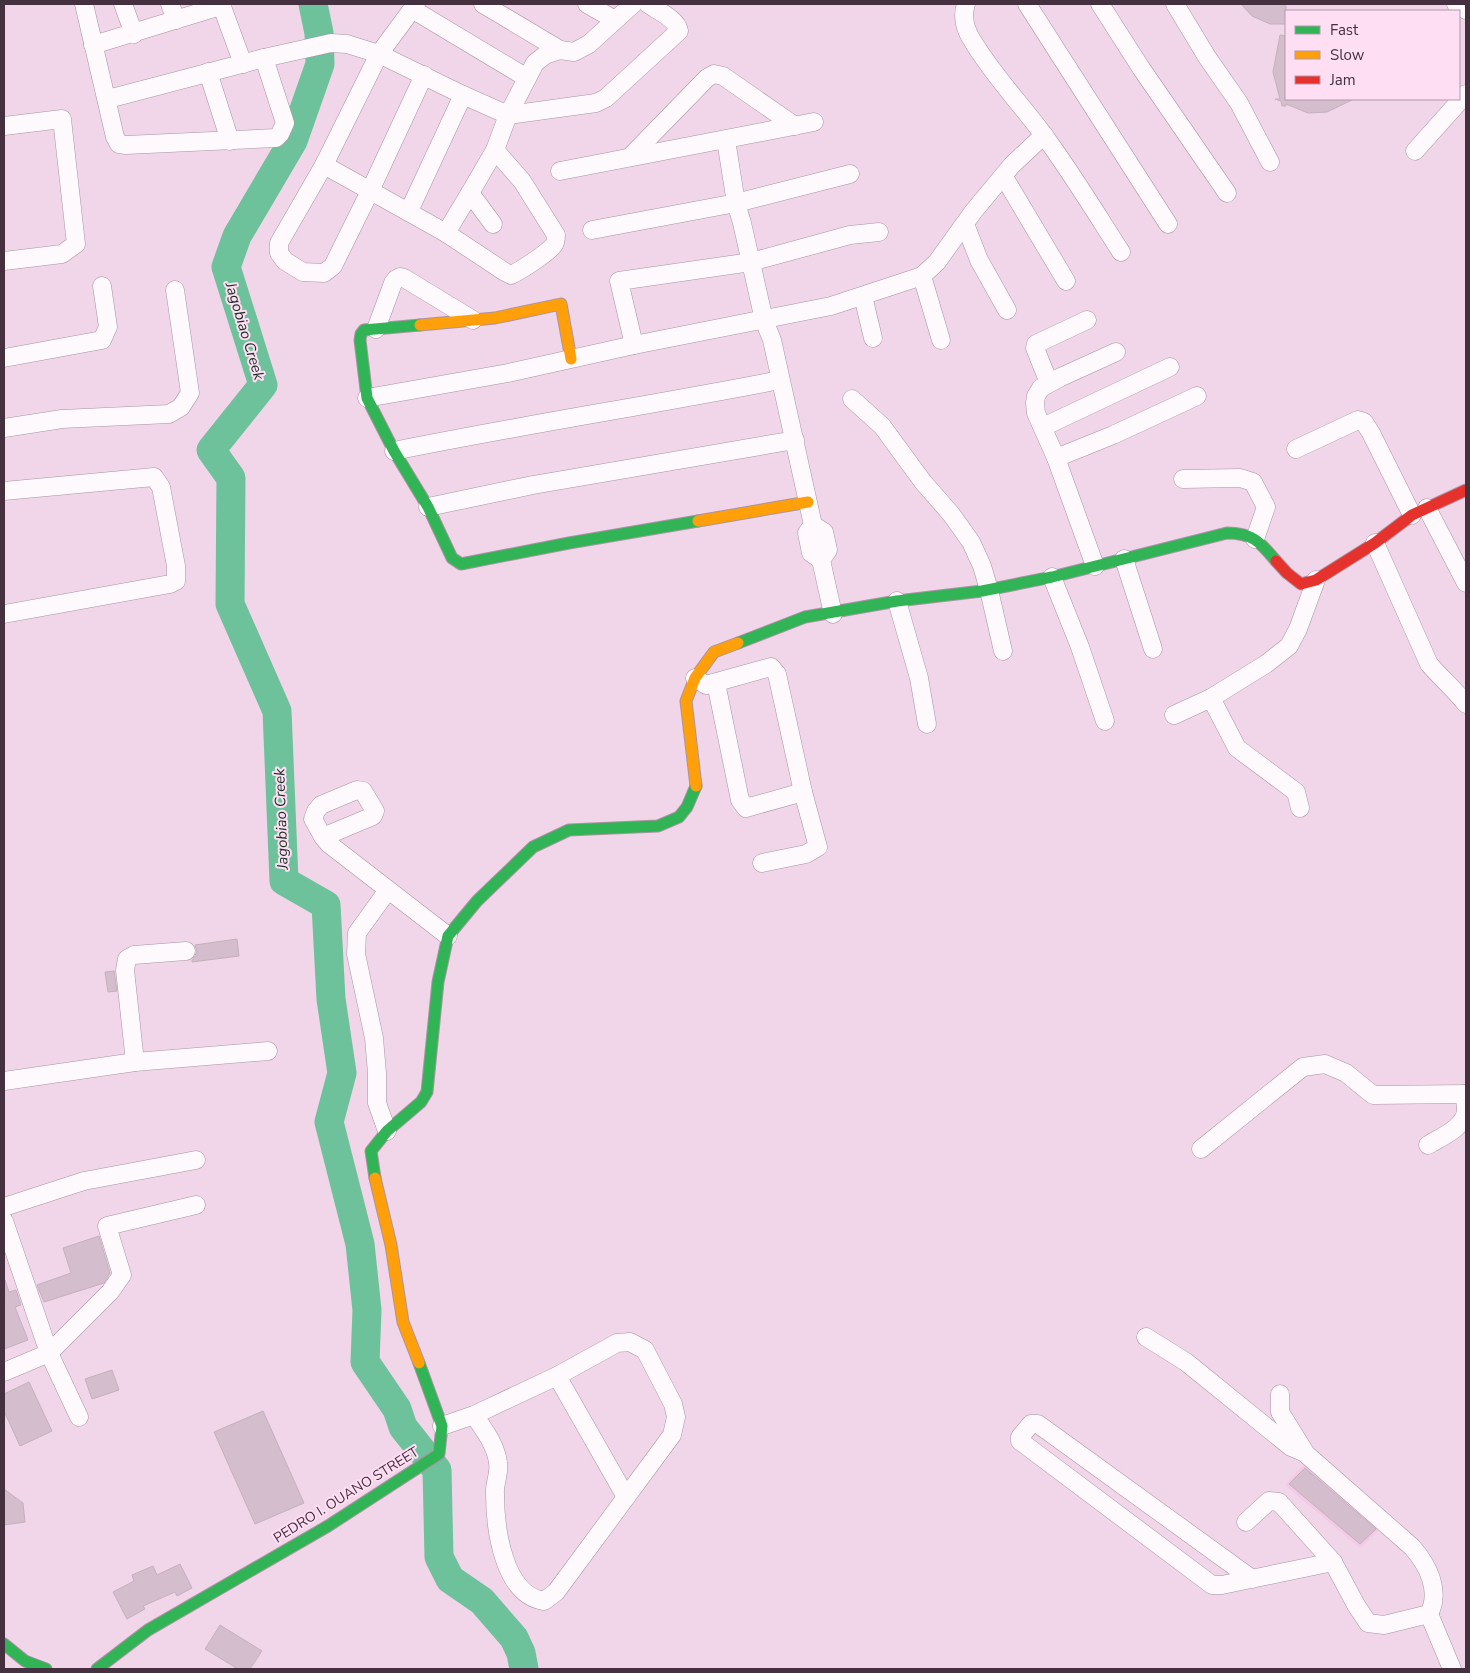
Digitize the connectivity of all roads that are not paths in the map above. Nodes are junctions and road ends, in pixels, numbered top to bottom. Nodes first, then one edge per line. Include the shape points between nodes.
1 (84, 4) edge
2 (123, 4) edge
3 (170, 4) edge
4 (483, 4) edge
5 (586, 4) edge
6 (633, 4) edge
7 (648, 4) edge
8 (966, 4) edge
9 (1027, 4) edge
10 (1100, 4) edge
11 (1175, 4) edge
12 (1456, 4) edge
13 (221, 5) edge
14 (414, 6) edge
15 (1466, 10) edge
16 (176, 20) junction
17 (615, 20) junction
18 (134, 34) junction
19 (93, 45) junction
20 (560, 50) junction
21 (379, 54) junction
22 (264, 58) junction
23 (243, 64) junction
24 (208, 72) junction
25 (424, 76) junction
26 (527, 78) junction
27 (1466, 94) edge
28 (463, 95) junction
29 (108, 100) junction
30 (508, 115) junction
31 (814, 122) dead end
32 (4, 126) edge
33 (795, 126) junction
34 (1044, 135) junction
35 (726, 140) junction
36 (230, 141) junction
37 (495, 150) junction
38 (1415, 151) dead end
39 (630, 157) junction
40 (1270, 162) dead end
41 (324, 165) junction
42 (560, 171) dead end
43 (850, 174) dead end
44 (1004, 177) junction
45 (370, 191) junction
46 (470, 193) junction
47 (1227, 193) dead end
48 (736, 202) junction
49 (409, 211) junction
50 (493, 224) dead end
51 (965, 224) junction
52 (1168, 224) dead end
53 (592, 230) dead end
54 (879, 232) dead end
55 (446, 233) junction
56 (1121, 252) dead end
57 (4, 261) edge
58 (751, 262) junction
59 (922, 276) junction
60 (1066, 281) dead end
61 (102, 286) dead end
62 (175, 290) dead end
63 (864, 296) junction
64 (1007, 310) dead end
65 (473, 320) junction
66 (764, 320) junction
67 (1087, 320) dead end
68 (376, 329) junction
69 (874, 338) dead end
70 (941, 340) dead end
71 (634, 345) junction
72 (1116, 352) dead end
73 (4, 358) edge
74 (571, 359) junction
75 (1170, 367) dead end
76 (780, 380) junction
77 (1049, 383) junction
78 (1198, 396) dead end
79 (366, 398) junction
80 (852, 399) dead end
81 (1043, 427) junction
82 (4, 428) edge
83 (795, 440) junction
84 (1296, 449) dead end
85 (394, 451) junction
86 (1056, 458) junction
87 (1183, 480) dead end
88 (1466, 490) edge
89 (4, 491) edge
90 (808, 502) junction
91 (428, 507) junction
92 (1420, 512) junction
93 (1255, 539) junction
94 (1374, 543) junction
95 (1124, 559) junction
96 (1095, 566) junction
97 (1052, 577) junction
98 (1316, 580) junction
99 (1466, 583) edge
100 (990, 590) junction
101 (897, 601) junction
102 (4, 614) edge
103 (833, 614) junction
104 (1153, 649) dead end
105 (1003, 651) dead end
106 (695, 678) junction
107 (716, 683) junction
108 (1464, 697) edge
109 (1211, 698) junction
110 (1174, 715) dead end
111 (1105, 720) dead end
112 (927, 724) dead end
113 (803, 792) junction
114 (1300, 808) dead end
115 (323, 837) dead end
116 (762, 863) dead end
117 (388, 890) junction
118 (448, 936) junction
119 (186, 951) dead end
120 (268, 1051) dead end
121 (135, 1062) junction
122 (4, 1081) edge
123 (1465, 1094) edge
124 (387, 1131) junction
125 (1428, 1145) dead end
126 (1201, 1149) dead end
127 (196, 1160) dead end
128 (196, 1205) dead end
129 (4, 1207) edge
130 (4, 1221) edge
131 (1146, 1338) dead end
132 (49, 1353) junction
133 (4, 1372) edge
134 (557, 1376) junction
135 (1280, 1394) dead end
136 (474, 1415) junction
137 (79, 1417) dead end
138 (442, 1426) junction
139 (1306, 1454) junction
140 (626, 1497) junction
141 (1246, 1522) dead end
142 (1333, 1562) junction
143 (1252, 1579) junction
144 (1429, 1614) junction
145 (4, 1644) edge
146 (46, 1669) edge
147 (97, 1669) edge
148 (1452, 1669) edge

1 - 19 street
2 - 18 street
3 - 16 street
4 - 20 street
5 - 17 street
6 - 17 street
7 - 30 street via 674,21 679,31 606,98 596,103
8 - 34 street via 966,26 971,39
9 - 52 street
10 - 47 street
11 - 40 street via 1239,103
12 - 15 street
13 - 16 street
13 - 23 street
14 - 21 street
14 - 26 street
16 - 18 street
17 - 20 street via 589,44 574,52
18 - 19 street
19 - 29 street
20 - 26 street via 535,63
21 - 22 street via 332,43
21 - 25 street
21 - 41 street
22 - 23 street
22 - 36 street via 284,118 283,128 276,138
23 - 24 street
24 - 29 street
24 - 36 street
25 - 28 street
25 - 45 street
26 - 30 street
27 - 38 street
28 - 30 street
28 - 49 street
29 - 36 street via 119,144
30 - 37 street
31 - 33 street
32 - 57 street via 62,119 76,244 62,254
33 - 35 street
33 - 39 street via 723,76 714,74
34 - 44 street
34 - 56 street
35 - 39 street
35 - 48 street
37 - 46 street
37 - 55 street via 522,182 556,235 553,246 511,275
39 - 42 street
41 - 45 street
41 - 45 street via 279,243 279,253 285,261 303,272 324,273 333,266
43 - 48 street
44 - 51 street
44 - 60 street
45 - 49 street
46 - 50 street
46 - 55 street
48 - 53 street
48 - 58 street
49 - 55 street
51 - 59 street via 937,262
51 - 64 street via 979,260
54 - 58 street via 850,235
58 - 66 street
58 - 71 street via 619,281
59 - 63 street
59 - 70 street
61 - 73 street via 108,327 102,340
62 - 82 street via 190,392 181,407 169,414 62,419
63 - 66 street
63 - 69 street
65 - 68 street
65 - 68 street via 400,277 393,284
65 - 74 street via 561,304
66 - 71 street
66 - 76 street via 772,340
67 - 77 street via 1036,344
68 - 79 street via 364,330 360,340
71 - 74 street
72 - 77 street
74 - 79 street
75 - 81 street
76 - 83 street
76 - 85 street
77 - 81 street via 1036,396 1036,413
78 - 86 street
79 - 85 street
80 - 100 street via 885,430 951,514 971,542
81 - 86 street
83 - 90 street
83 - 91 street via 533,485
84 - 92 street via 1358,420 1364,422
85 - 91 street
86 - 96 street
87 - 93 street via 1240,478 1253,482 1266,507
88 - 92 street
89 - 102 street via 154,477 161,487 176,566 176,581 170,584
90 - 91 street via 461,564 452,558
90 - 103 street via 814,525 824,532 828,550 821,560
92 - 94 street
92 - 99 street
93 - 95 street via 1242,533 1227,533
93 - 98 street via 1301,584
94 - 98 street
94 - 108 street via 1429,664 1441,679
95 - 96 street
95 - 104 street
96 - 97 street
97 - 100 street
97 - 111 street
98 - 109 street via 1289,646
100 - 101 street
100 - 105 street
101 - 103 street
101 - 112 street via 919,678
103 - 106 street via 805,618 714,652
106 - 107 street via 706,685
106 - 118 street via 686,701 696,786 679,817 658,826 569,830 533,846
107 - 113 street via 771,667 777,674
107 - 113 street via 740,800 746,808
109 - 110 street
109 - 114 street via 1237,748 1296,792
113 - 116 street via 818,846 806,854
115 - 117 street
117 - 118 street
117 - 124 street via 357,933 356,954 374,1038 377,1103
118 - 124 street, PEDRO I. OUANO STREET via 438,982 427,1092 421,1102
119 - 121 street via 134,954 127,959 125,970
120 - 121 street
121 - 122 street
123 - 125 street via 1466,1111 1462,1121
123 - 126 street via 1373,1095 1346,1073 1324,1064 1303,1067
124 - 138 street, PEDRO I. OUANO STREET via 372,1151 373,1169 403,1322
127 - 129 street via 84,1181
128 - 132 street via 107,1226 122,1275 110,1292
130 - 132 street
131 - 139 street via 1186,1362 1291,1447
132 - 133 street
132 - 137 street
134 - 136 street
134 - 140 street
134 - 140 street via 617,1343 630,1342 645,1350 674,1404 676,1417 672,1435
135 - 139 street via 1280,1412
136 - 138 street
136 - 140 street via 491,1440 498,1464 494,1492 497,1533 504,1559 519,1588 534,1600 544,1601 556,1592
138 - 147 street, PEDRO I. OUANO STREET via 440,1454 328,1526 148,1630
139 - 144 street via 1423,1559 1432,1578 1434,1605
141 - 142 street via 1269,1502 1279,1502
142 - 143 street
142 - 144 street via 1368,1622 1384,1625
143 - 143 street via 1212,1585 1020,1437 1031,1424 1038,1424
144 - 148 street
145 - 146 street via 24,1660

